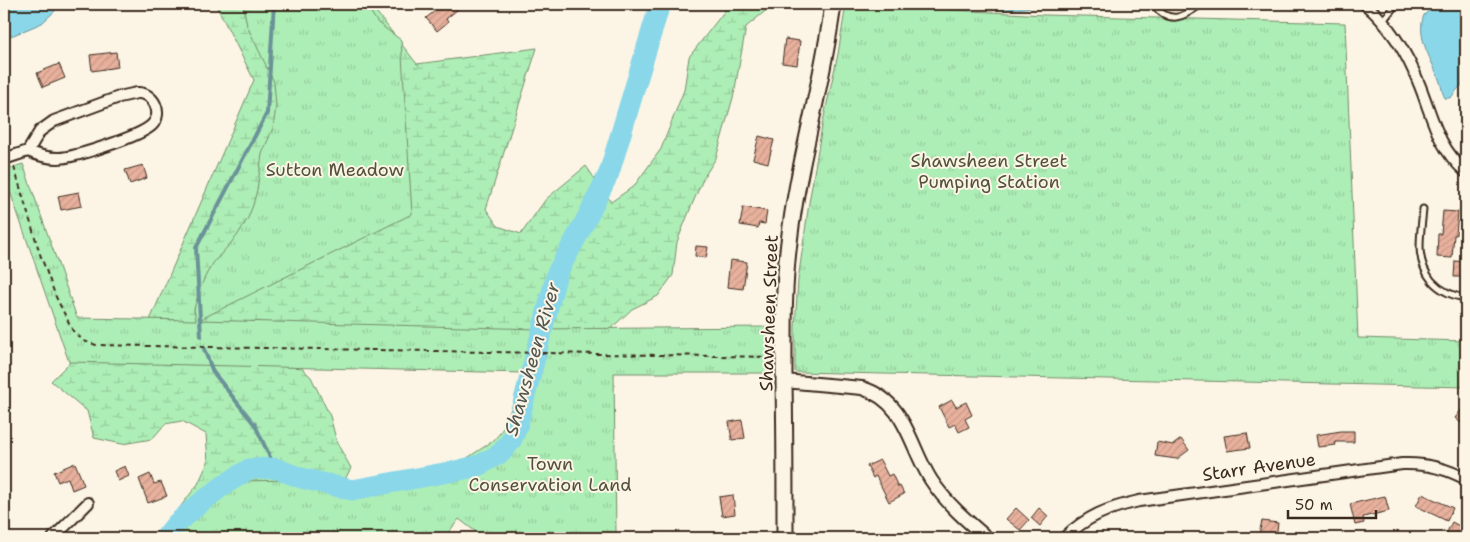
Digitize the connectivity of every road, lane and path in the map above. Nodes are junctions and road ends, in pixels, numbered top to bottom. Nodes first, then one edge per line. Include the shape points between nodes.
1 (833, 4) edge
2 (1153, 4) edge
3 (1201, 4) edge
4 (1365, 4) edge
5 (1396, 4) edge
6 (1383, 21) junction
7 (28, 151) junction
8 (7, 158) edge
9 (1466, 172) edge
10 (1423, 209) dead end
11 (1466, 298) edge
12 (784, 357) junction
13 (784, 381) junction
14 (1466, 479) edge
15 (88, 503) dead end
16 (53, 538) edge
17 (785, 538) edge
18 (987, 538) edge
19 (1064, 538) edge

1 - 12 main road, Shawsheen Street via 789,242
2 - 3 lane via 1163,14 1173,17 1185,15
4 - 6 street
5 - 6 lane
6 - 9 street via 1413,69 1443,146
7 - 7 street via 44,126 119,97 141,92 156,106 156,118 147,129 107,145 60,158
7 - 8 street
8 - 12 path via 40,254 73,331 84,341 96,345
10 - 11 lane via 1421,263 1439,288
12 - 13 main road, Shawsheen Street
13 - 17 main road, Shawsheen Street
13 - 18 street via 862,388 888,401 901,418 932,481 957,511
14 - 19 street, Starr Avenue via 1448,470 1415,463 1139,501 1098,513
15 - 16 street

